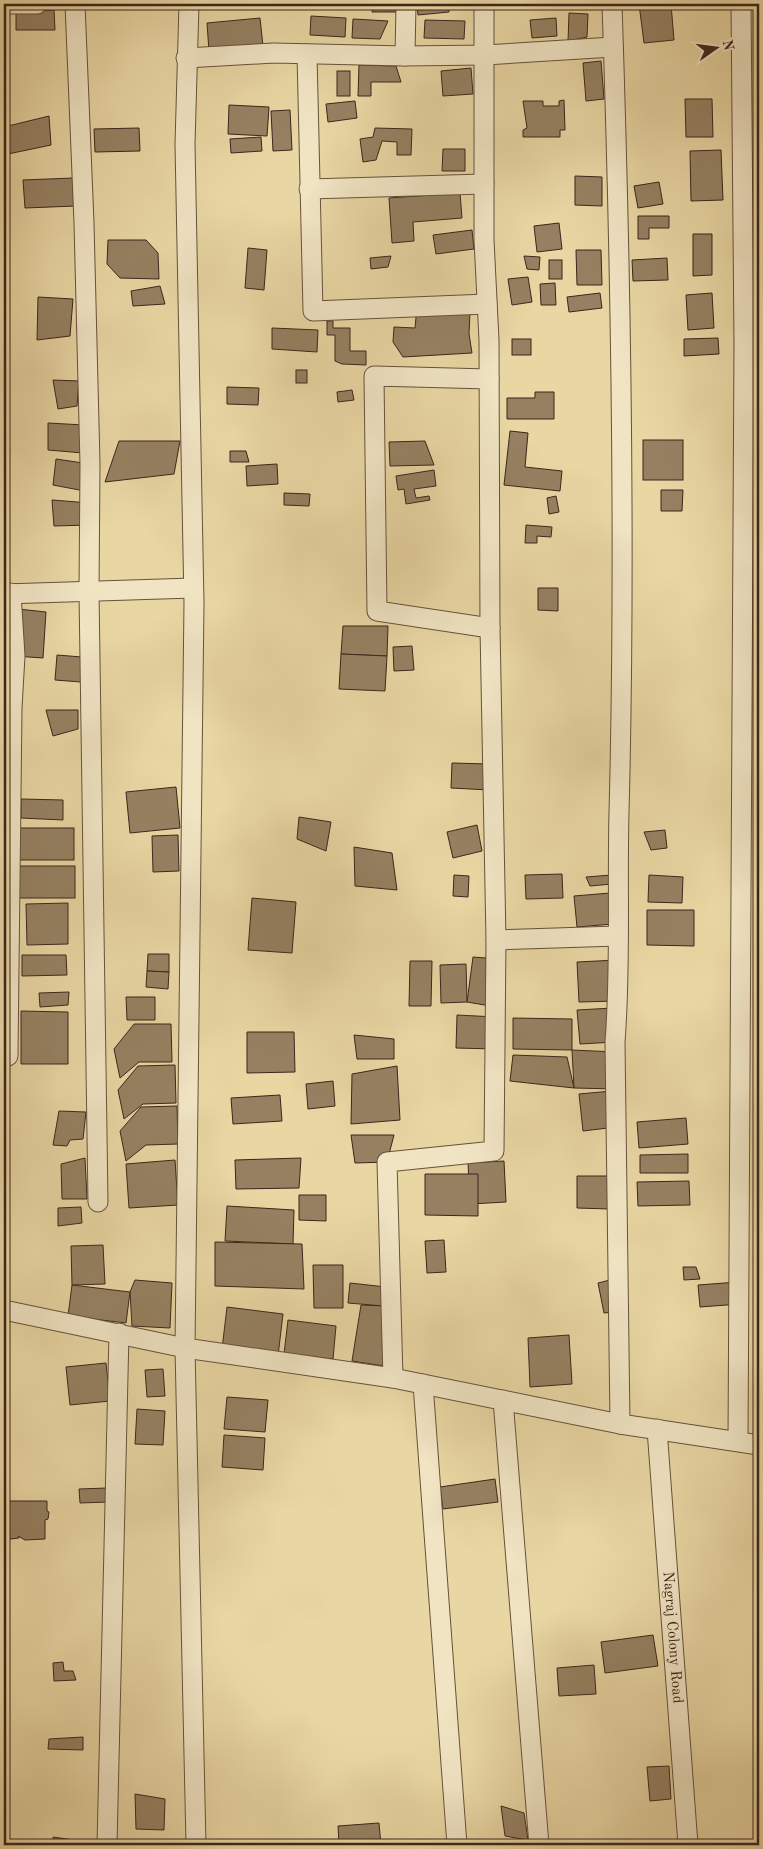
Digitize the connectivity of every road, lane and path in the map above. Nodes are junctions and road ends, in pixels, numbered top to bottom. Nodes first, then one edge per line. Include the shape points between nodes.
1 (37, 4) edge
2 (75, 4) edge
3 (189, 4) edge
4 (406, 4) edge
5 (484, 4) edge
6 (612, 4) edge
7 (741, 4) edge
8 (4, 8) edge
9 (614, 47) junction
10 (307, 54) junction
11 (485, 55) junction
12 (405, 56) junction
13 (186, 58) junction
14 (484, 184) junction
15 (309, 189) junction
16 (487, 304) junction
17 (489, 379) junction
18 (193, 588) junction
19 (89, 592) junction
20 (7, 594) edge
21 (490, 628) junction
22 (618, 936) junction
23 (496, 940) junction
24 (8, 1056) dead end
25 (98, 1202) dead end
26 (4, 1310) edge
27 (119, 1333) junction
28 (185, 1348) junction
29 (393, 1378) junction
30 (423, 1384) junction
31 (503, 1400) junction
32 (620, 1424) junction
33 (657, 1429) junction
34 (738, 1442) junction
35 (759, 1445) edge
36 (107, 1845) edge
37 (196, 1845) edge
38 (457, 1845) edge
39 (539, 1845) edge
40 (688, 1845) edge

1 - 8 street
2 - 19 street via 90,464
3 - 13 street
4 - 12 street
5 - 11 street
6 - 9 street
7 - 34 street via 744,344
9 - 11 street
9 - 22 street via 624,623
10 - 12 street
10 - 13 street
10 - 15 street
11 - 12 street
11 - 14 street
13 - 18 street
14 - 15 street
14 - 16 street
15 - 16 street via 314,311
16 - 17 street
17 - 21 street
17 - 21 street via 374,376 377,611
18 - 19 street
18 - 28 street
19 - 20 street
19 - 25 street
20 - 24 street via 15,656
21 - 23 street
22 - 23 street
22 - 32 street via 616,1127
23 - 29 street via 494,1151 387,1162
26 - 27 street
27 - 28 street
27 - 36 street
28 - 29 street
28 - 37 street
29 - 30 street
30 - 31 street
30 - 38 street
31 - 32 street
31 - 39 street
32 - 33 street
33 - 34 street
33 - 40 street, Nagraj Colony Road
34 - 35 street

